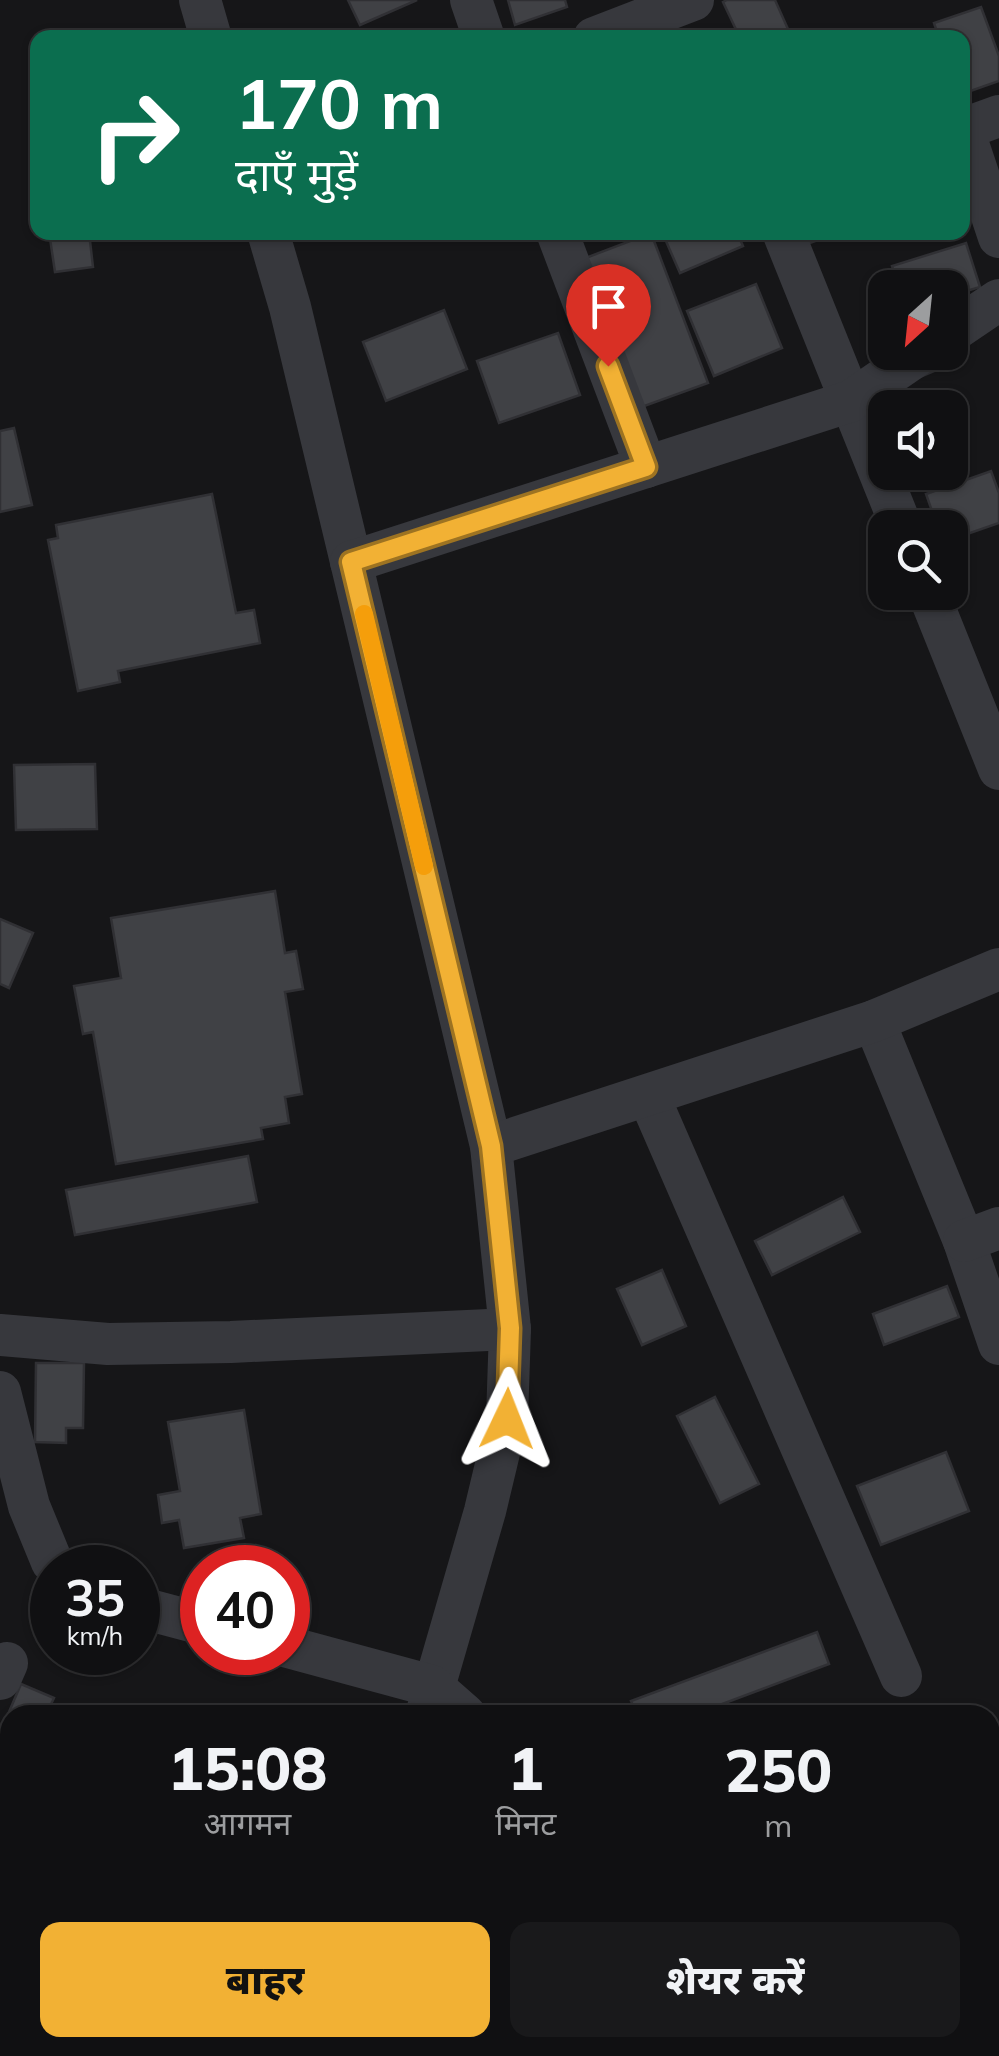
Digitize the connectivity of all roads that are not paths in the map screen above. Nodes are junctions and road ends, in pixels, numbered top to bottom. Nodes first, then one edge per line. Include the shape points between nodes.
1 (200, 0) edge
2 (471, 0) edge
3 (691, 0) edge
4 (209, 30) edge
5 (481, 30) edge
6 (614, 30) edge
7 (702, 30) edge
8 (999, 116) edge
9 (970, 126) edge
10 (970, 152) edge
11 (999, 237) edge
12 (270, 240) edge
13 (560, 240) edge
14 (787, 240) edge
15 (999, 300) edge
16 (968, 321) edge
17 (896, 370) edge
18 (851, 401) junction
19 (646, 467) junction
20 (895, 510) edge
21 (351, 562) junction
22 (935, 610) edge
23 (999, 769) edge
24 (999, 969) edge
25 (874, 1021) junction
26 (649, 1097) junction
27 (491, 1146) junction
28 (982, 1234) edge
29 (510, 1328) junction
30 (0, 1335) edge
31 (999, 1344) edge
32 (0, 1392) edge
33 (45, 1545) edge
34 (310, 1655) edge
35 (901, 1676) dead end
36 (430, 1700) edge

1 - 4 street
2 - 5 street
3 - 6 street
3 - 7 street
8 - 9 street
10 - 11 street
12 - 21 street
13 - 19 street
14 - 18 street
15 - 16 street
17 - 18 street
18 - 19 street
18 - 20 street
19 - 21 street
21 - 27 street
22 - 23 street
24 - 25 street
25 - 26 street
25 - 28 street
26 - 27 street
26 - 35 street
27 - 29 street
28 - 31 street
29 - 30 street via 108,1344
29 - 36 street via 507,1419
32 - 33 street
34 - 36 street

